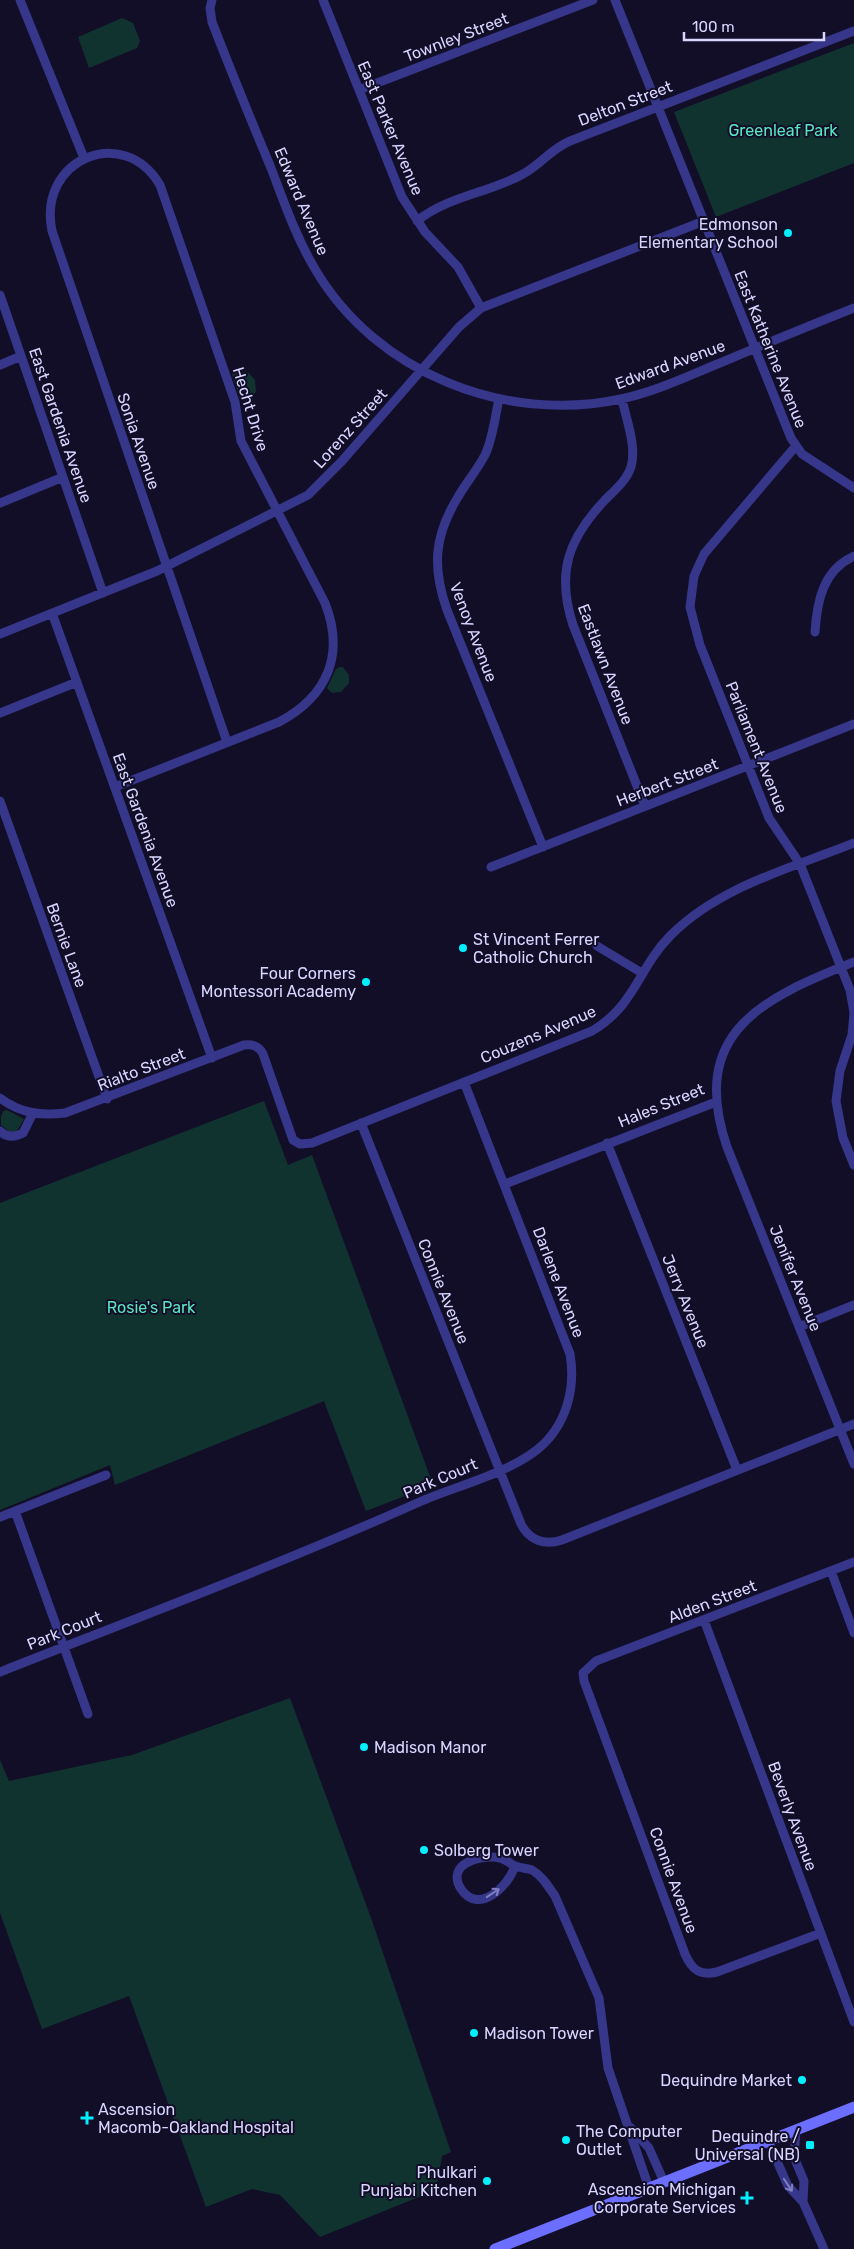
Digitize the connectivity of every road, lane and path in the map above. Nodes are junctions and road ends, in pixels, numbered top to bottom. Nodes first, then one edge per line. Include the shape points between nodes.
1 (20, 0) edge
2 (212, 0) edge
3 (322, 0) edge
4 (593, 0) edge
5 (615, 0) edge
6 (854, 31) edge
7 (359, 90) junction
8 (658, 107) junction
9 (84, 158) junction
10 (417, 221) junction
11 (704, 221) junction
12 (0, 294) edge
13 (481, 308) junction
14 (854, 308) edge
15 (755, 349) junction
16 (21, 356) junction
17 (0, 365) edge
18 (421, 371) junction
19 (499, 399) junction
20 (622, 399) junction
21 (795, 447) junction
22 (63, 478) junction
23 (854, 488) edge
24 (0, 503) edge
25 (277, 511) junction
26 (854, 556) edge
27 (167, 566) junction
28 (103, 593) junction
29 (52, 613) junction
30 (815, 632) dead end
31 (0, 634) edge
32 (77, 682) junction
33 (0, 713) edge
34 (854, 724) edge
35 (227, 742) junction
36 (748, 766) junction
37 (115, 787) junction
38 (0, 801) edge
39 (645, 806) junction
40 (854, 843) edge
41 (543, 847) junction
42 (800, 864) junction
43 (491, 868) dead end
44 (596, 946) dead end
45 (854, 962) edge
46 (842, 967) junction
47 (642, 973) junction
48 (212, 1058) junction
49 (464, 1082) junction
50 (107, 1099) junction
51 (1, 1101) edge
52 (716, 1102) junction
53 (34, 1113) junction
54 (361, 1123) junction
55 (0, 1131) edge
56 (607, 1143) junction
57 (300, 1144) joint
58 (854, 1165) edge
59 (505, 1184) junction
60 (854, 1305) edge
61 (799, 1327) junction
62 (854, 1424) edge
63 (840, 1429) junction
64 (854, 1464) edge
65 (500, 1470) junction
66 (738, 1470) junction
67 (106, 1475) dead end
68 (15, 1511) junction
69 (0, 1517) edge
70 (854, 1562) edge
71 (831, 1571) junction
72 (704, 1620) junction
73 (854, 1633) edge
74 (64, 1646) junction
75 (0, 1672) edge
76 (583, 1673) joint
77 (88, 1714) dead end
78 (515, 1866) junction
79 (821, 1933) junction
80 (854, 2022) edge
81 (854, 2107) edge
82 (628, 2125) junction
83 (796, 2130) junction
84 (768, 2141) junction
85 (664, 2182) junction
86 (649, 2188) junction
87 (803, 2202) junction
88 (494, 2249) edge
89 (824, 2249) edge

1 - 9 street
2 - 18 street, Edward Avenue via 212,22 294,228 316,270 343,307 373,338
3 - 7 street, East Parker Avenue
4 - 7 street, Townley Street
5 - 8 street, East Katherine Avenue
6 - 8 street, Delton Street
7 - 10 street, East Parker Avenue via 394,179
8 - 10 street, Delton Street via 564,143 521,175 437,207
8 - 11 street, East Katherine Avenue
9 - 25 street, Hecht Drive via 122,155 148,169 160,185 234,402 242,441
9 - 27 street, Sonia Avenue via 60,178 51,198 49,219
10 - 13 street, East Parker Avenue via 458,267
11 - 13 street, Lorenz Street
11 - 15 street, East Katherine Avenue
12 - 16 street, East Gardenia Avenue
13 - 18 street, Lorenz Street via 465,320
14 - 15 street, Edward Avenue
15 - 20 street, Edward Avenue
15 - 21 street, East Katherine Avenue
16 - 17 street
16 - 22 street, East Gardenia Avenue
18 - 19 street, Edward Avenue
18 - 25 street, Lorenz Street via 318,487
19 - 20 street, Edward Avenue via 583,405
19 - 41 street, Venoy Avenue via 485,454 443,526 436,565 447,610
20 - 39 street, Eastlawn Avenue via 631,443 631,466 623,480 583,525 575,540 565,571 565,594 573,625
21 - 23 street, East Katherine Avenue
21 - 36 street, Parliament Avenue via 710,545 698,566 692,586 690,607 695,632
22 - 24 street
22 - 28 street, East Gardenia Avenue
25 - 27 street, Lorenz Street
25 - 35 street, Hecht Drive via 330,615 332,659 323,683 301,709 279,722
26 - 30 street via 840,565 825,583 818,602
27 - 28 street, Lorenz Street
27 - 35 street, Sonia Avenue
28 - 29 street, Lorenz Street
29 - 31 street, Lorenz Street
29 - 32 street, East Gardenia Avenue
32 - 33 street
32 - 37 street, East Gardenia Avenue
34 - 36 street, Herbert Street
35 - 37 street, Hecht Drive
36 - 39 street, Herbert Street
36 - 42 street, Parliament Avenue via 769,818
37 - 48 street, East Gardenia Avenue
38 - 50 street, Bernie Lane
39 - 41 street, Herbert Street
40 - 42 street, Couzens Avenue
41 - 43 street, Herbert Street
42 - 46 street, Parliament Avenue
42 - 47 street, Couzens Avenue via 735,890 700,910 670,936
44 - 47 street
45 - 46 street, Hales Street
46 - 52 street, Hales Street via 782,992 746,1019 722,1058
46 - 58 street, Parliament Avenue via 852,1000 854,1024 840,1071 836,1101 843,1138
47 - 49 street, Couzens Avenue via 626,1004 606,1023
48 - 50 street, Rialto Street
48 - 57 street, Rialto Street via 244,1045 257,1046 263,1054 290,1134
49 - 54 street, Couzens Avenue
49 - 59 street, Darlene Avenue
50 - 53 street, Rialto Street via 64,1113
51 - 53 street, Rialto Street
52 - 56 street, Hales Street
52 - 61 street, Jenifer Avenue via 727,1147
53 - 55 street via 27,1129 18,1135 7,1136
54 - 57 street, Couzens Avenue via 312,1144
54 - 65 street, Connie Avenue
56 - 59 street, Hales Street
56 - 66 street, Jerry Avenue
59 - 65 street, Darlene Avenue via 567,1340 572,1378 569,1402 551,1436 526,1458
60 - 61 street
61 - 63 street, Jenifer Avenue
62 - 63 street, Park Court
63 - 64 street, Jenifer Avenue
63 - 66 street, Park Court
65 - 66 street, Park Court via 526,1532 537,1540 552,1542
65 - 74 street, Park Court
67 - 68 street
68 - 69 street
68 - 74 street
70 - 71 street, Alden Street
71 - 72 street, Alden Street
71 - 73 street
72 - 76 street, Alden Street via 596,1661
72 - 79 street, Beverly Avenue
74 - 75 street, Park Court
74 - 77 street
76 - 79 street, Connie Avenue via 685,1954 694,1970 717,1972
78 -> 78 street via 496,1857 476,1858 460,1868 459,1883 468,1895 487,1898 496,1894
78 - 82 street via 539,1876 560,1904 603,2011 605,2056
79 - 80 street, Beverly Avenue
81 - 83 main road
82 - 85 street via 649,2148
82 - 86 street
83 - 84 main road
83 - 87 street via 794,2157 804,2181
84 - 85 main road
84 -> 87 street via 788,2186
85 - 86 main road
86 - 88 main road
87 - 89 street

